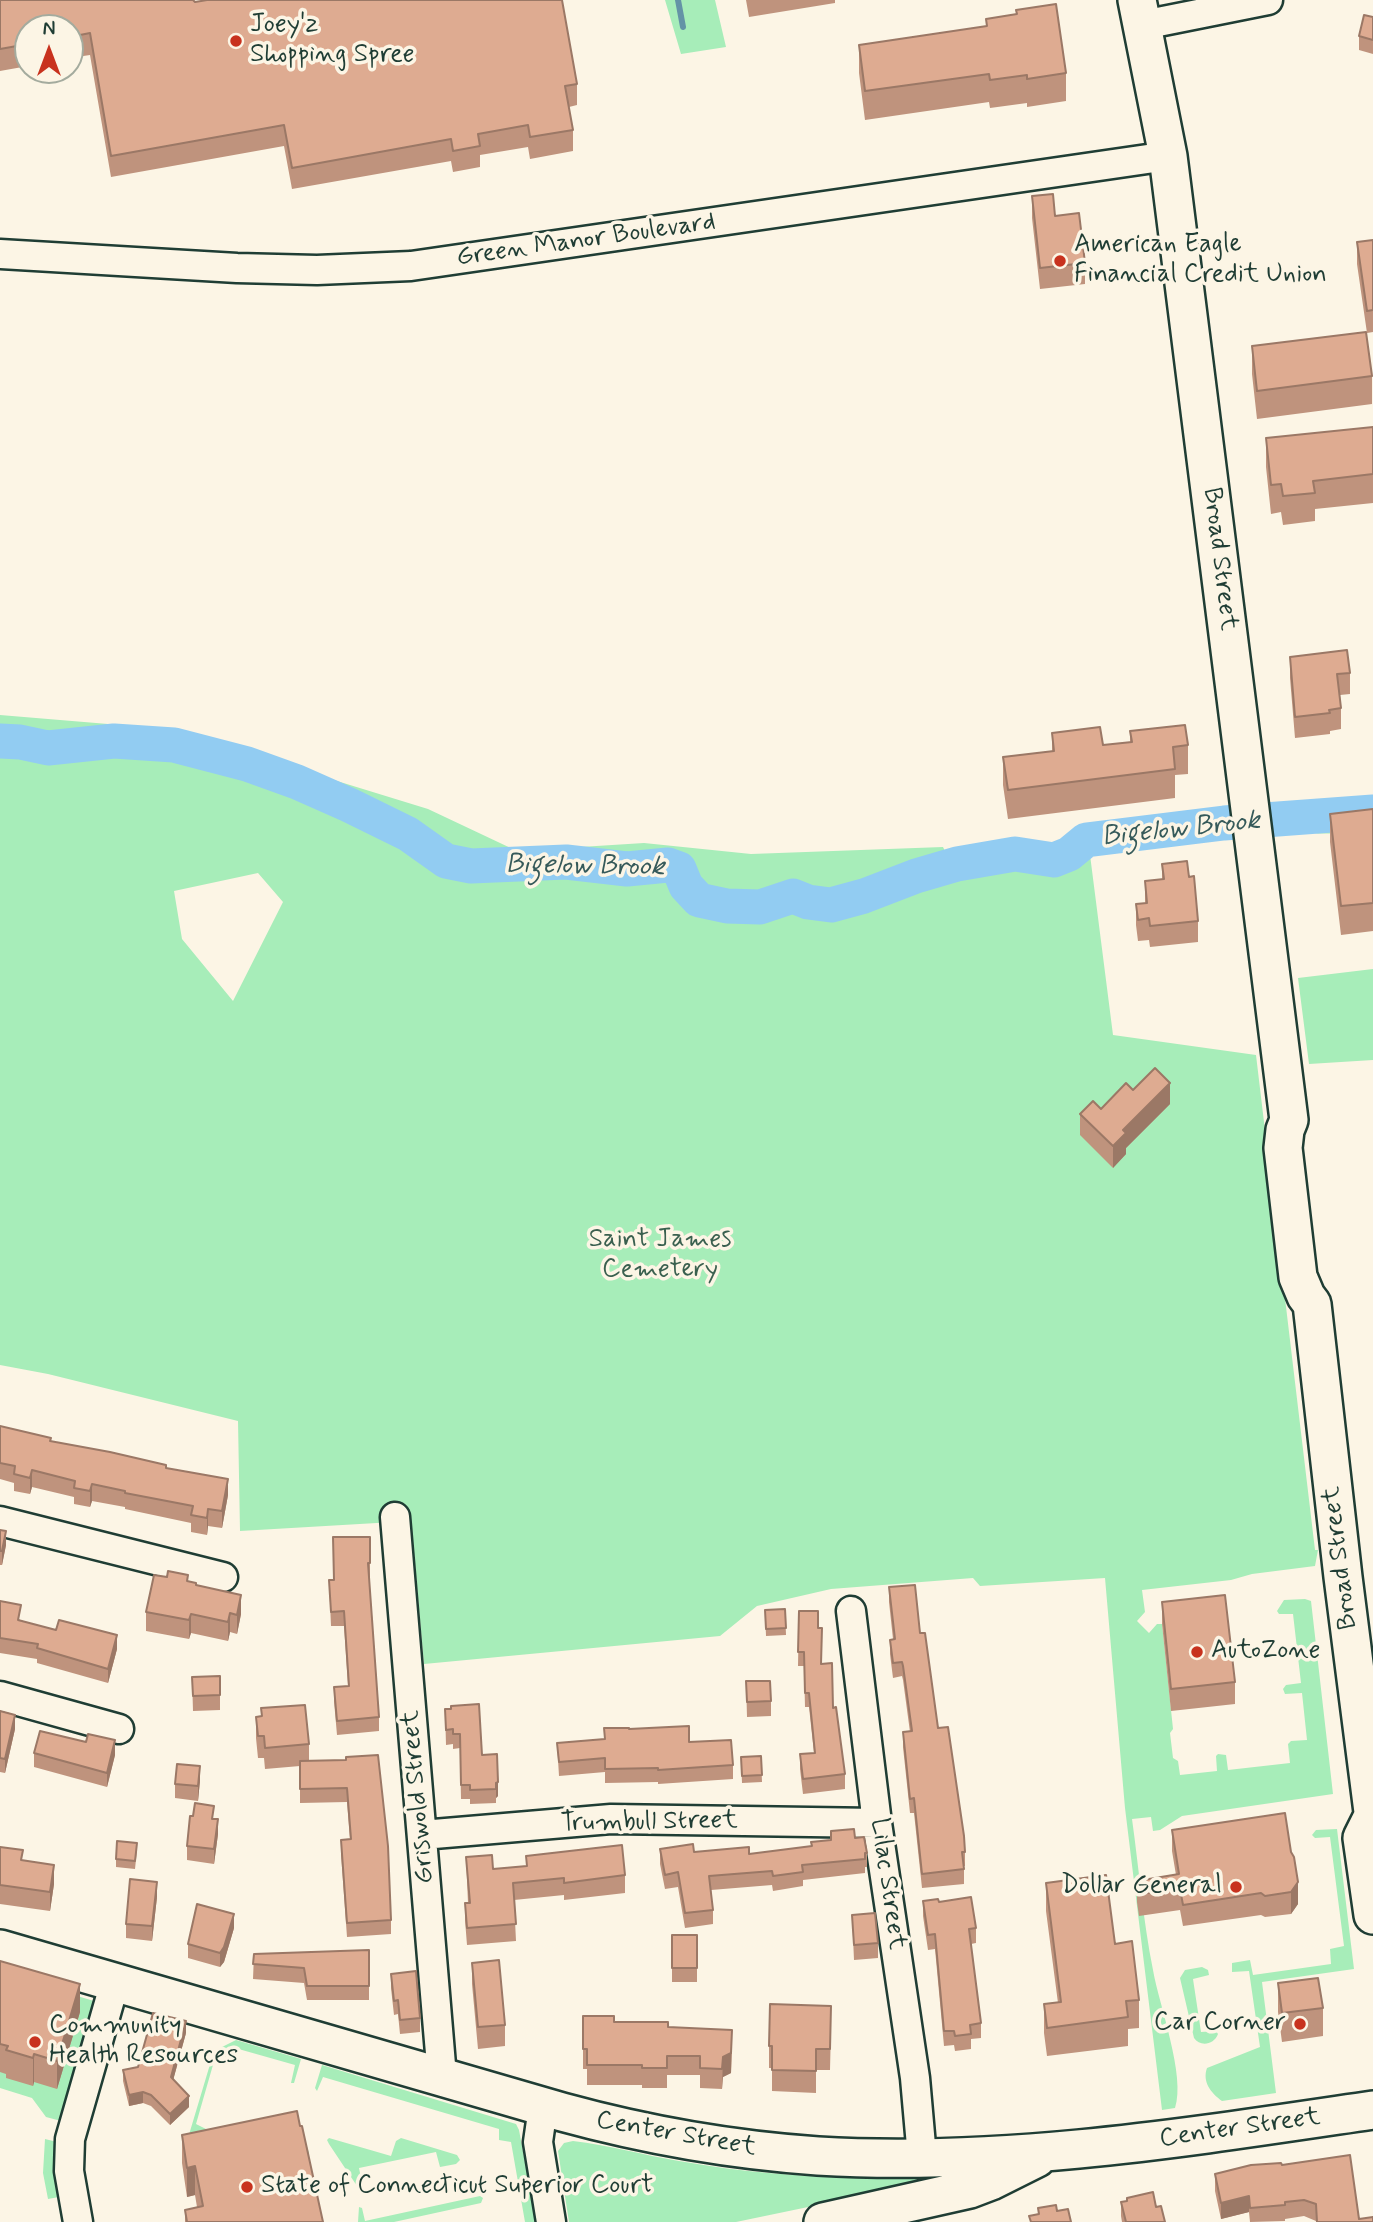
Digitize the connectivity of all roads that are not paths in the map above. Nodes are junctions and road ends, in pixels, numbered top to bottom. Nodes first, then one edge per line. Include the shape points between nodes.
1 (1268, 0) edge
2 (1140, 12) edge
3 (1168, 156) junction
4 (0, 254) edge
5 (395, 1517) dead end
6 (0, 1521) edge
7 (223, 1577) dead end
8 (851, 1611) dead end
9 (0, 1696) edge
10 (119, 1729) dead end
11 (1373, 1814) edge
12 (877, 1824) junction
13 (422, 1835) junction
14 (1373, 1915) edge
15 (0, 1949) edge
16 (114, 1982) junction
17 (442, 2077) junction
18 (543, 2107) junction
19 (1373, 2110) edge
20 (1050, 2151) junction
21 (922, 2157) junction
22 (78, 2222) edge
23 (551, 2222) edge
24 (823, 2222) edge

1 - 2 street
2 - 3 main road, Broad Street
3 - 4 street, Green Manor Boulevard via 411,266 303,270
3 - 11 main road, Broad Street via 1289,1120 1283,1147 1298,1277 1312,1304
5 - 13 street, Griswold Street
6 - 7 street
8 - 12 street, Lilac Street
9 - 10 street
11 - 14 main road, Broad Street via 1362,1838
12 - 13 street, Trumbull Street via 611,1819
12 - 21 street, Lilac Street via 915,2078
13 - 17 street, Griswold Street
15 - 16 main road, Center Street
16 - 17 main road, Center Street
16 - 22 street via 70,2139 69,2171
17 - 18 main road, Center Street
18 - 21 main road, Center Street via 640,2132 741,2149 835,2157
18 - 23 street via 538,2148
19 - 20 main road, Center Street via 1166,2140
20 - 21 main road, Center Street
20 - 24 main road via 978,2187

